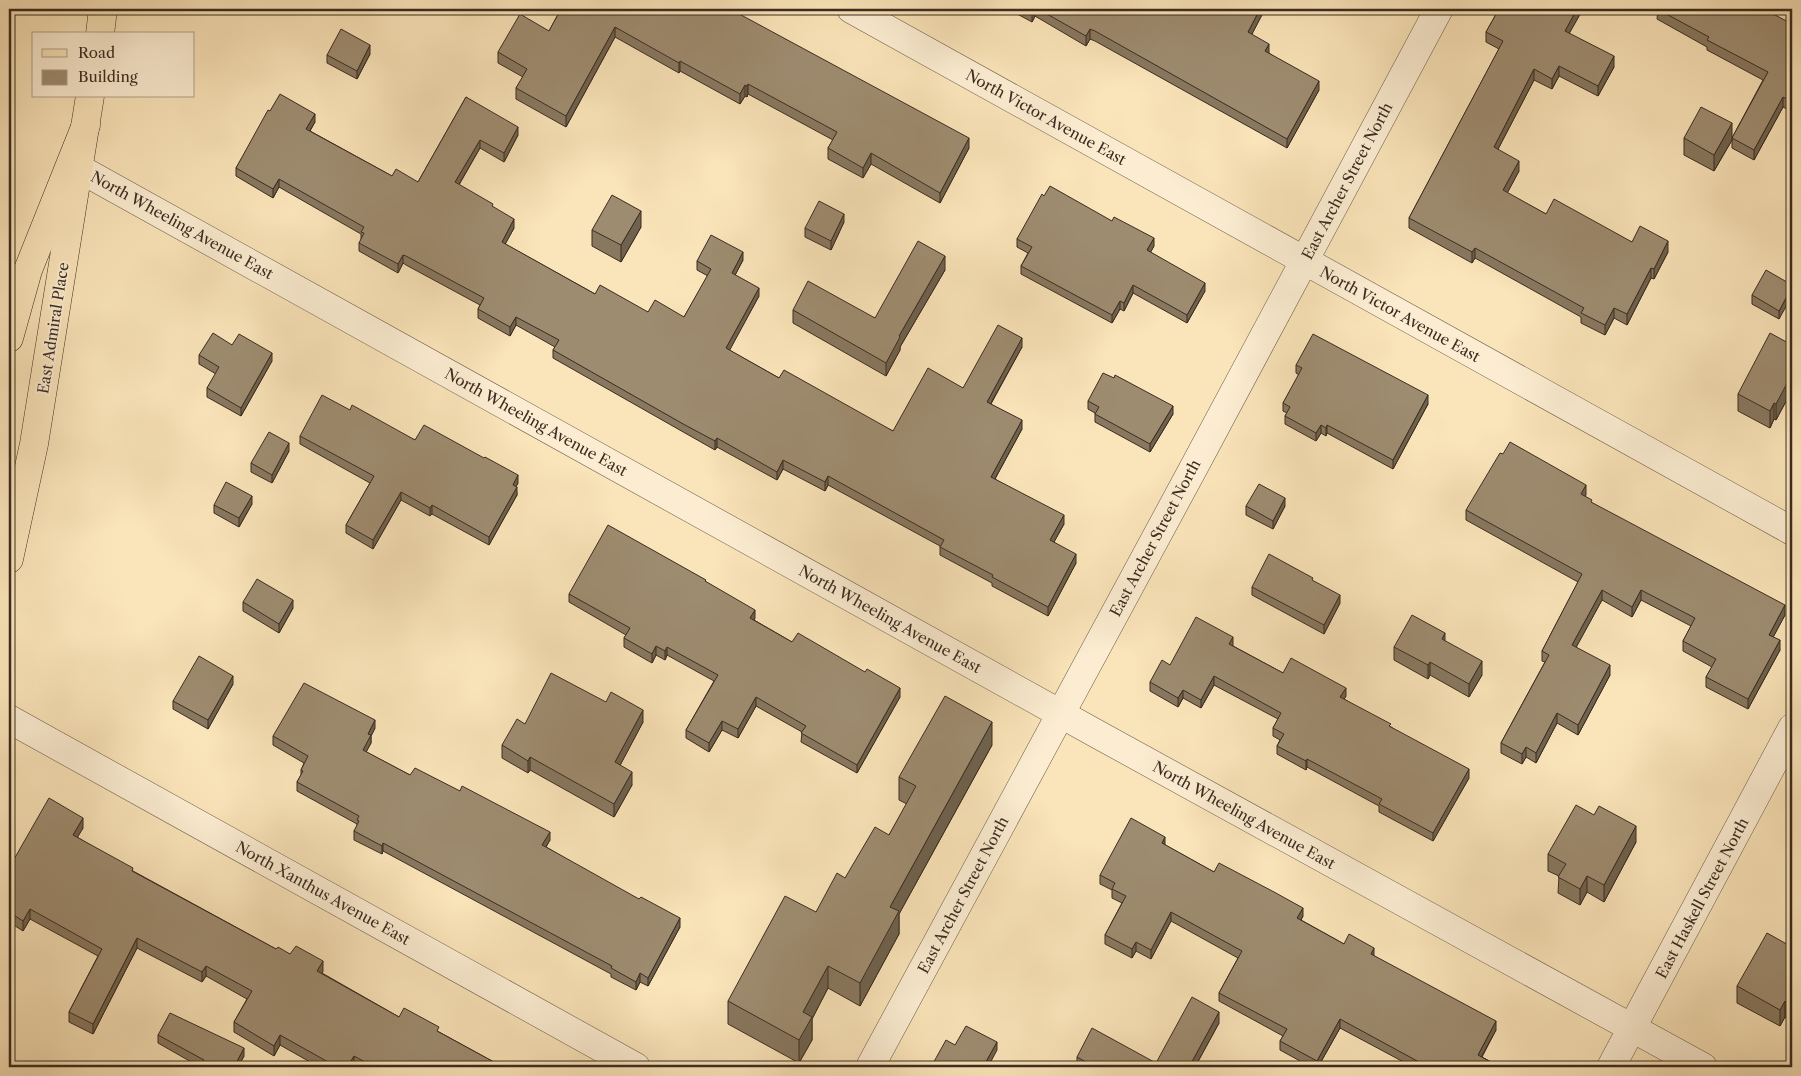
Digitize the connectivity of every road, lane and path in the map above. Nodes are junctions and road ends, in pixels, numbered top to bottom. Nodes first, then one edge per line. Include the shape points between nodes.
1 (103, 9) edge
2 (851, 9) edge
3 (1439, 9) edge
4 (100, 32) edge
5 (90, 98) edge
6 (86, 125) junction
7 (78, 168) junction
8 (1304, 261) junction
9 (9, 338) edge
10 (1792, 531) edge
11 (9, 559) edge
12 (1061, 714) junction
13 (9, 719) edge
14 (1792, 728) edge
15 (1632, 1028) junction
16 (636, 1067) edge
17 (870, 1067) edge
18 (1611, 1067) edge
19 (1703, 1067) edge

1 - 4 main road
2 - 8 street, North Victor Avenue East
3 - 8 street, East Archer Street North
5 - 6 main road, East Admiral Place
6 - 7 main road, East Admiral Place
6 - 9 main road via 28,270
7 - 11 main road, East Admiral Place via 34,444
7 - 12 street, North Wheeling Avenue East
8 - 10 street, North Victor Avenue East
8 - 12 street, East Archer Street North
12 - 15 street, North Wheeling Avenue East
12 - 17 street, East Archer Street North
13 - 16 street, North Xanthus Avenue East
14 - 15 street, East Haskell Street North
15 - 18 street, East Haskell Street North
15 - 19 street, North Wheeling Avenue East

